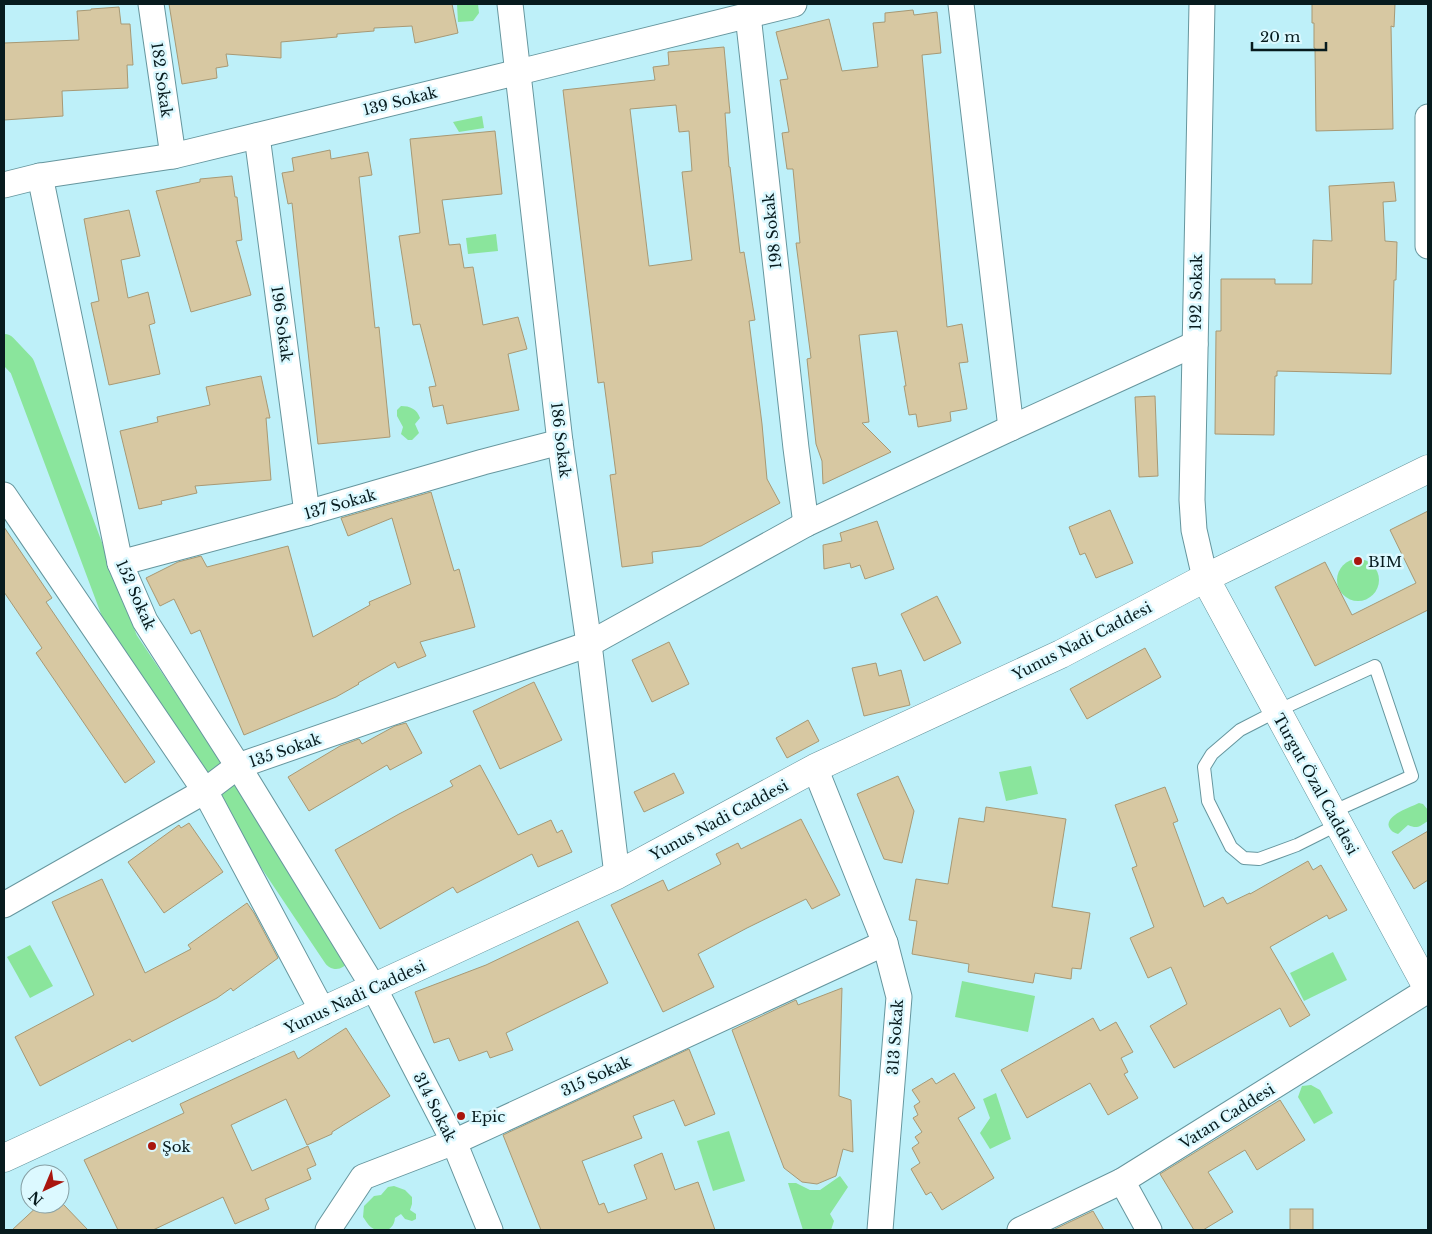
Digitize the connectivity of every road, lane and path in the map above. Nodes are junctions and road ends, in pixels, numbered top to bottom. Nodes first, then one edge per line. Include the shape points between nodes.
1 (151, 4) edge
2 (510, 4) edge
3 (794, 4) edge
4 (961, 4) edge
5 (1202, 4) edge
6 (748, 15) junction
7 (519, 72) junction
8 (1428, 130) edge
9 (257, 136) junction
10 (173, 156) junction
11 (40, 176) junction
12 (4, 186) edge
13 (1428, 246) edge
14 (1195, 344) junction
15 (1011, 428) junction
16 (560, 442) junction
17 (1428, 469) edge
18 (4, 494) edge
19 (308, 513) junction
20 (806, 524) junction
21 (120, 564) junction
22 (1205, 578) junction
23 (589, 644) junction
24 (1277, 711) junction
25 (815, 768) junction
26 (221, 779) junction
27 (1335, 818) junction
28 (617, 875) junction
29 (4, 905) edge
30 (885, 943) junction
31 (374, 988) junction
32 (1428, 989) edge
33 (323, 1012) junction
34 (454, 1142) junction
35 (4, 1158) edge
36 (1122, 1182) junction
37 (328, 1230) edge
38 (490, 1230) edge
39 (880, 1230) edge
40 (1020, 1230) edge
41 (1149, 1230) edge

1 - 10 street, 182 Sokak
2 - 7 street, 186 Sokak
3 - 6 street, 139 Sokak
4 - 15 street
5 - 14 street, 192 Sokak
6 - 7 street, 139 Sokak
6 - 20 street, 198 Sokak
7 - 9 street, 139 Sokak
7 - 16 street, 186 Sokak
8 - 13 street
9 - 10 street, 139 Sokak
9 - 19 street, 196 Sokak
10 - 11 street, 139 Sokak
11 - 12 street, 139 Sokak
11 - 21 street, 152 Sokak
14 - 15 street, 135 Sokak
14 - 22 street, 192 Sokak via 1192,500 1194,530
15 - 20 street, 135 Sokak
16 - 19 street, 137 Sokak
16 - 23 street, 186 Sokak
17 - 22 street, Yunus Nadi Caddesi
18 - 26 street, 152 Sokak
19 - 21 street, 137 Sokak
20 - 23 street, 135 Sokak
21 - 26 street, 152 Sokak
22 - 24 street, Turgut Özal Caddesi
22 - 25 street, Yunus Nadi Caddesi via 1060,654
23 - 26 street, 135 Sokak
23 - 28 street, 186 Sokak
24 - 27 street, Turgut Özal Caddesi
24 - 27 lane via 1235,734 1212,754 1204,767 1208,801 1231,847 1244,858 1259,859 1298,845
24 - 27 lane via 1375,666 1412,776
25 - 28 street, Yunus Nadi Caddesi
25 - 30 street, 313 Sokak
26 - 29 street, 135 Sokak
26 - 31 street, 152 Sokak
26 - 33 street, 152 Sokak
27 - 32 street, Turgut Özal Caddesi
28 - 31 street, Yunus Nadi Caddesi
30 - 34 street, 315 Sokak
30 - 39 street, 313 Sokak via 899,998
31 - 33 street, Yunus Nadi Caddesi
31 - 34 street, 314 Sokak
32 - 36 street, Vatan Caddesi
33 - 35 street, Yunus Nadi Caddesi
34 - 37 street, 315 Sokak via 364,1177
34 - 38 street, 314 Sokak
36 - 40 street, Vatan Caddesi
36 - 41 street

